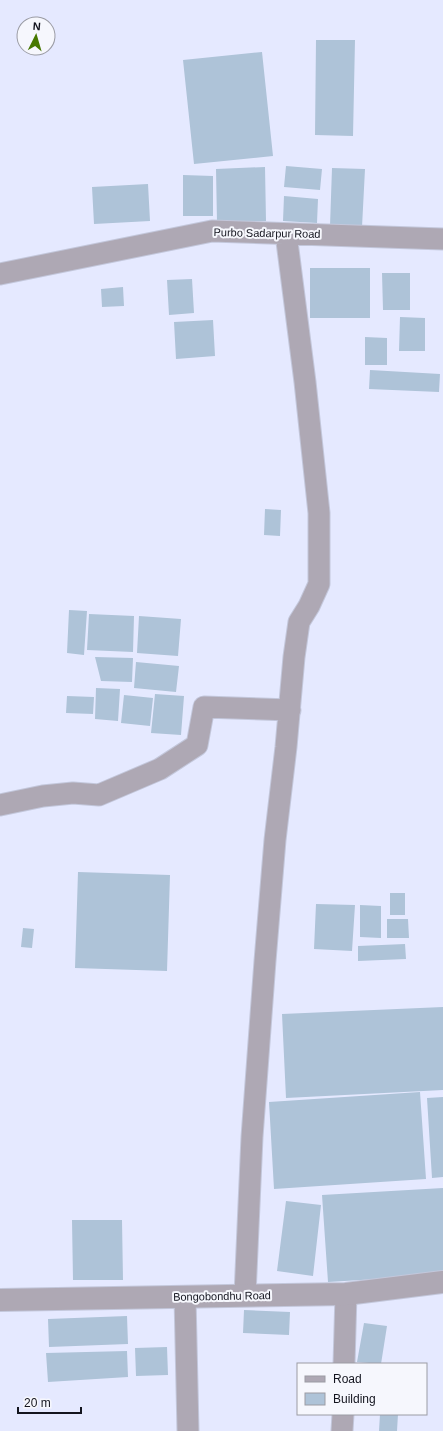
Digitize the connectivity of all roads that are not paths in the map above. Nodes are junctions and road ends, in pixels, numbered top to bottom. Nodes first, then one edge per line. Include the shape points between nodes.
1 (286, 234) junction
2 (443, 238) edge
3 (0, 274) edge
4 (290, 710) junction
5 (0, 805) edge
6 (443, 1282) edge
7 (346, 1294) junction
8 (245, 1295) junction
9 (185, 1296) junction
10 (0, 1300) edge
11 (344, 1363) edge
12 (343, 1415) edge
13 (188, 1431) edge
14 (342, 1431) edge

1 - 2 street, Purbo Sadarpur Road
1 - 3 street, Purbo Sadarpur Road via 212,231
1 - 4 street via 319,513 319,584 299,622
4 - 5 street via 204,707 197,745 160,769 100,795 73,793 42,796
4 - 8 street via 264,968 252,1137
6 - 7 street, Bongobondhu Road
7 - 8 street, Bongobondhu Road
7 - 11 street
8 - 9 street, Bongobondhu Road
9 - 10 street, Bongobondhu Road
9 - 13 street
12 - 14 street

